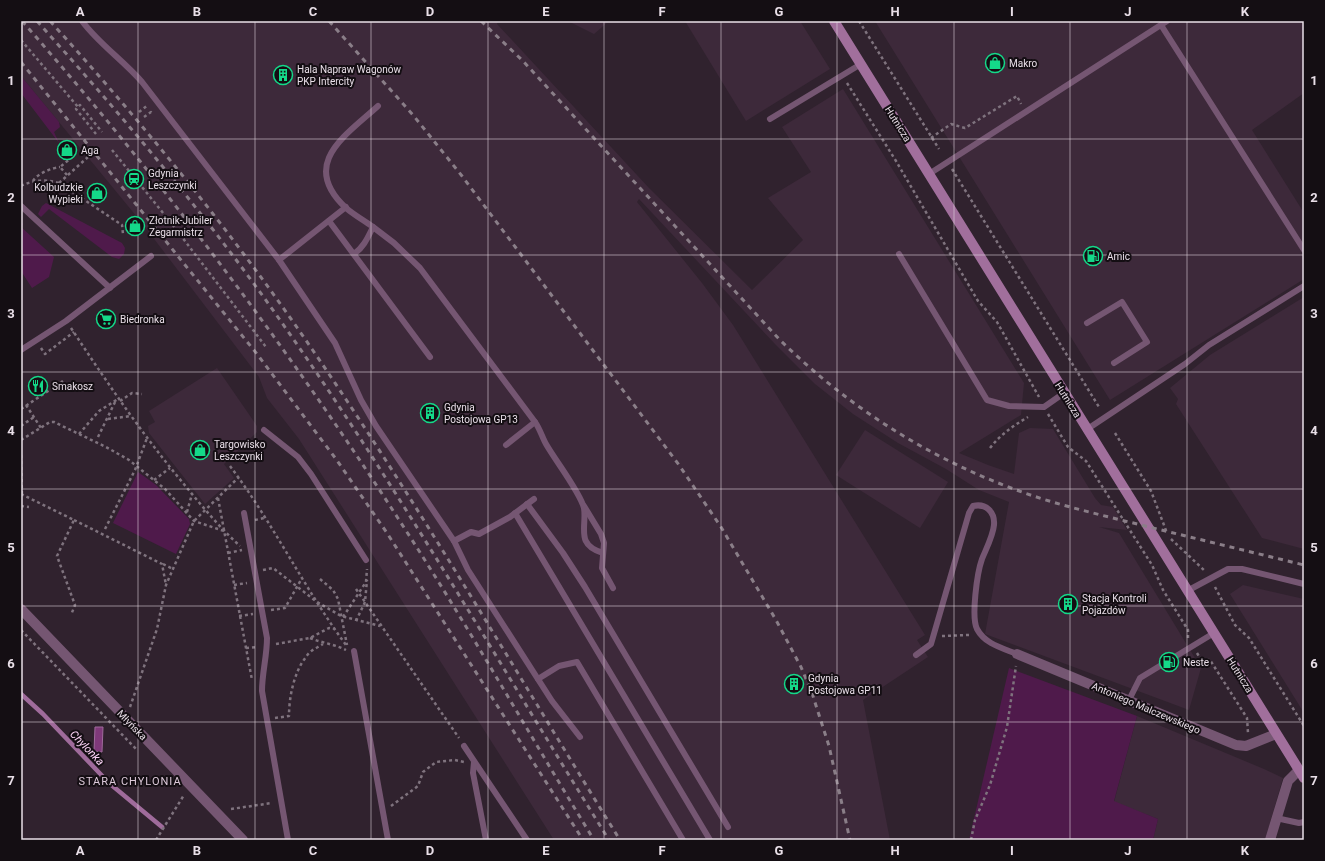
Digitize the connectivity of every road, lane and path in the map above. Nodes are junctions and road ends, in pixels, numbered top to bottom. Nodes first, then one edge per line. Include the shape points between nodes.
1 (82, 21) edge
2 (834, 21) edge
3 (858, 21) edge
4 (1167, 21) edge
5 (1161, 25) junction
6 (21, 40) edge
7 (861, 64) junction
8 (842, 76) junction
9 (378, 106) dead end
10 (78, 107) junction
11 (145, 107) dead end
12 (1026, 111) junction
13 (139, 112) dead end
14 (144, 117) dead end
15 (155, 118) dead end
16 (770, 119) dead end
17 (102, 132) dead end
18 (96, 134) dead end
19 (931, 138) junction
20 (939, 149) dead end
21 (112, 150) dead end
22 (75, 155) dead end
23 (88, 157) dead end
24 (950, 166) dead end
25 (60, 167) junction
26 (930, 174) junction
27 (67, 175) junction
28 (33, 181) junction
29 (59, 183) junction
30 (21, 186) edge
31 (21, 206) edge
32 (346, 208) junction
33 (329, 221) junction
34 (374, 227) junction
35 (123, 234) dead end
36 (1304, 250) edge
37 (354, 254) junction
38 (899, 254) dead end
39 (151, 256) dead end
40 (279, 260) junction
41 (1304, 286) edge
42 (110, 288) junction
43 (66, 321) junction
44 (1088, 323) dead end
45 (74, 332) junction
46 (266, 347) dead end
47 (21, 350) edge
48 (45, 354) dead end
49 (430, 357) dead end
50 (1114, 363) dead end
51 (63, 382) dead end
52 (1064, 393) junction
53 (142, 394) dead end
54 (118, 400) junction
55 (26, 405) junction
56 (1044, 407) junction
57 (1099, 407) dead end
58 (21, 409) edge
59 (131, 416) junction
60 (34, 417) junction
61 (107, 419) junction
62 (535, 422) junction
63 (21, 426) edge
64 (41, 428) junction
65 (264, 430) dead end
66 (1086, 430) junction
67 (1115, 433) dead end
68 (79, 434) junction
69 (98, 437) dead end
70 (147, 438) junction
71 (21, 440) edge
72 (506, 445) dead end
73 (990, 448) dead end
74 (21, 456) edge
75 (136, 466) junction
76 (230, 466) dead end
77 (170, 468) junction
78 (239, 478) junction
79 (154, 480) junction
80 (22, 494) edge
81 (192, 494) junction
82 (218, 497) junction
83 (534, 499) dead end
84 (581, 501) junction
85 (527, 504) junction
86 (21, 506) edge
87 (29, 507) dead end
88 (205, 510) junction
89 (187, 513) junction
90 (244, 513) dead end
91 (515, 513) junction
92 (74, 520) junction
93 (194, 521) junction
94 (105, 529) dead end
95 (224, 532) junction
96 (454, 541) junction
97 (244, 549) dead end
98 (603, 553) junction
99 (366, 560) joint
100 (162, 564) junction
101 (173, 569) junction
102 (255, 571) junction
103 (303, 577) junction
104 (368, 577) junction
105 (1210, 577) junction
106 (320, 579) dead end
107 (1304, 584) edge
108 (166, 585) junction
109 (297, 587) junction
110 (356, 588) dead end
111 (612, 588) dead end
112 (1187, 591) junction
113 (360, 594) junction
114 (317, 602) junction
115 (365, 602) junction
116 (21, 609) edge
117 (262, 612) junction
118 (71, 615) dead end
119 (239, 616) junction
120 (342, 617) junction
121 (356, 621) junction
122 (328, 622) junction
123 (380, 626) junction
124 (329, 628) junction
125 (334, 629) junction
126 (21, 630) edge
127 (1214, 633) junction
128 (934, 636) junction
129 (982, 636) junction
130 (323, 644) junction
131 (1193, 646) junction
132 (347, 647) junction
133 (351, 651) junction
134 (1018, 654) junction
135 (916, 655) dead end
136 (538, 679) junction
137 (252, 684) dead end
138 (1129, 700) junction
139 (126, 707) dead end
140 (266, 719) junction
141 (1304, 726) edge
142 (1276, 734) junction
143 (580, 737) dead end
144 (1254, 743) junction
145 (464, 746) joint
146 (141, 753) dead end
147 (473, 764) junction
148 (1302, 774) edge
149 (179, 790) dead end
150 (231, 809) dead end
151 (275, 810) dead end
152 (384, 813) junction
153 (1276, 818) junction
154 (1304, 822) edge
155 (728, 827) dead end
156 (156, 840) edge
157 (243, 840) edge
158 (288, 840) edge
159 (388, 840) edge
160 (486, 840) edge
161 (528, 840) edge
162 (683, 840) edge
163 (710, 840) edge
164 (970, 840) edge
165 (1270, 840) edge

1 - 40 lane via 142,82
2 - 7 main road, Hutnicza
3 - 19 path
4 - 5 lane
5 - 12 lane
5 - 36 lane
6 - 10 path
7 - 8 lane
7 - 26 main road, Hutnicza
8 - 16 lane
8 - 56 path via 896,161 978,301 997,322
9 - 32 lane via 339,143 327,159 326,180
10 - 17 path via 80,106
10 - 18 path via 76,109
11 - 13 path
12 - 19 path via 1017,96 965,128 951,124
12 - 26 lane
14 - 15 path via 151,112
19 - 20 path
21 - 46 path
22 - 25 path
23 - 27 path
24 - 57 path
25 - 27 path
25 - 28 path via 36,177
26 - 52 main road, Hutnicza
27 - 29 path
28 - 29 path
28 - 30 path
29 - 35 path via 122,225
31 - 42 lane
32 - 33 lane
32 - 34 lane
33 - 37 lane
33 - 40 lane
34 - 37 lane via 360,250
34 - 62 lane via 420,268
37 - 49 lane
38 - 56 lane via 987,400 1009,406
39 - 42 lane
40 - 96 lane via 335,343 368,414
41 - 66 lane via 1209,345
42 - 43 lane
43 - 45 path
43 - 47 lane
44 - 50 lane via 1122,302 1147,342
45 - 48 path
45 - 54 path
51 - 55 path
52 - 56 lane
52 - 66 main road, Hutnicza
53 - 54 path via 132,393
54 - 59 path
54 - 61 path
54 - 68 path via 99,411
55 - 58 path
55 - 60 path
56 - 73 path via 1009,429
56 - 131 path via 1068,447 1086,461 1152,565 1163,590 1188,630 1187,638
59 - 61 path
59 - 70 path
60 - 63 path
60 - 64 path
61 - 69 path
62 - 72 lane
62 - 84 lane via 545,444
64 - 68 path via 54,422
64 - 71 path
65 - 99 lane via 298,457
66 - 112 main road, Hutnicza
67 - 105 path via 1151,491 1170,538
68 - 75 path
70 - 75 path
70 - 77 path
74 - 80 path
75 - 79 path
75 - 94 path
76 - 78 path
77 - 79 path
77 - 81 path
78 - 82 path
78 - 103 path
79 - 89 path
80 - 92 path
81 - 88 path
81 - 89 path
82 - 88 path
82 - 95 path
83 - 85 lane
84 - 98 lane via 601,534 604,543
84 - 98 lane via 584,536 594,549
85 - 91 lane
85 - 155 lane via 585,587
86 - 87 path
88 - 93 path
88 - 95 path
89 - 93 path
90 - 102 lane
91 - 96 lane via 478,534 471,532
91 - 163 lane
92 - 100 path
92 - 118 path via 57,556 74,605
93 - 95 path
93 - 101 path
95 - 97 path
95 - 119 path
96 - 136 lane via 468,570
98 - 111 lane via 602,568
99 - 104 path
100 - 101 path
100 - 108 path
101 - 108 path
102 - 109 path via 273,568
102 - 117 lane
103 - 109 path
103 - 114 path
104 - 113 path
104 - 115 path
105 - 107 lane via 1228,569 1242,569
105 - 112 lane
105 - 141 path via 1235,625 1249,638
106 - 120 path via 333,590
108 - 139 path via 157,629 129,710
109 - 114 path
109 - 117 path via 285,608
110 - 113 path
112 - 127 main road, Hutnicza
113 - 115 path
113 - 120 path
114 - 120 path
114 - 122 path
115 - 121 path
115 - 123 path
116 - 157 street, Młyńska
117 - 119 path
117 - 140 lane via 267,638 262,677
119 - 137 path
120 - 121 path
120 - 132 path
121 - 123 path
122 - 124 path
122 - 125 path
123 - 145 path
124 - 125 path
124 - 130 path via 310,638
125 - 132 path
126 - 146 path
127 - 131 lane
127 - 142 main road, Hutnicza
128 - 129 path
128 - 129 lane via 969,513 973,506 977,505 989,510 994,523 981,562 974,611 975,622
128 - 135 lane via 928,647
129 - 134 lane via 994,645
130 - 133 path
130 - 140 path via 311,651 298,670 289,703 289,716
131 - 138 lane via 1140,678
131 - 144 path via 1200,658 1210,660 1247,718 1248,734
132 - 133 path
133 - 152 lane
134 - 138 street, Antoniego Malczewskiego
134 - 164 path via 1007,727
136 - 143 lane
136 - 162 lane via 559,666 577,662
138 - 144 street, Antoniego Malczewskiego via 1228,743 1246,746
140 - 158 lane
142 - 144 street, Antoniego Malczewskiego
142 - 148 main road, Hutnicza
145 - 147 lane
147 - 152 path via 455,760 436,762 423,772 418,786
147 - 160 lane
147 - 161 lane
148 - 153 street via 1288,781
149 - 156 path via 184,795
150 - 151 path via 274,802
152 - 159 lane
153 - 154 lane
153 - 165 street

